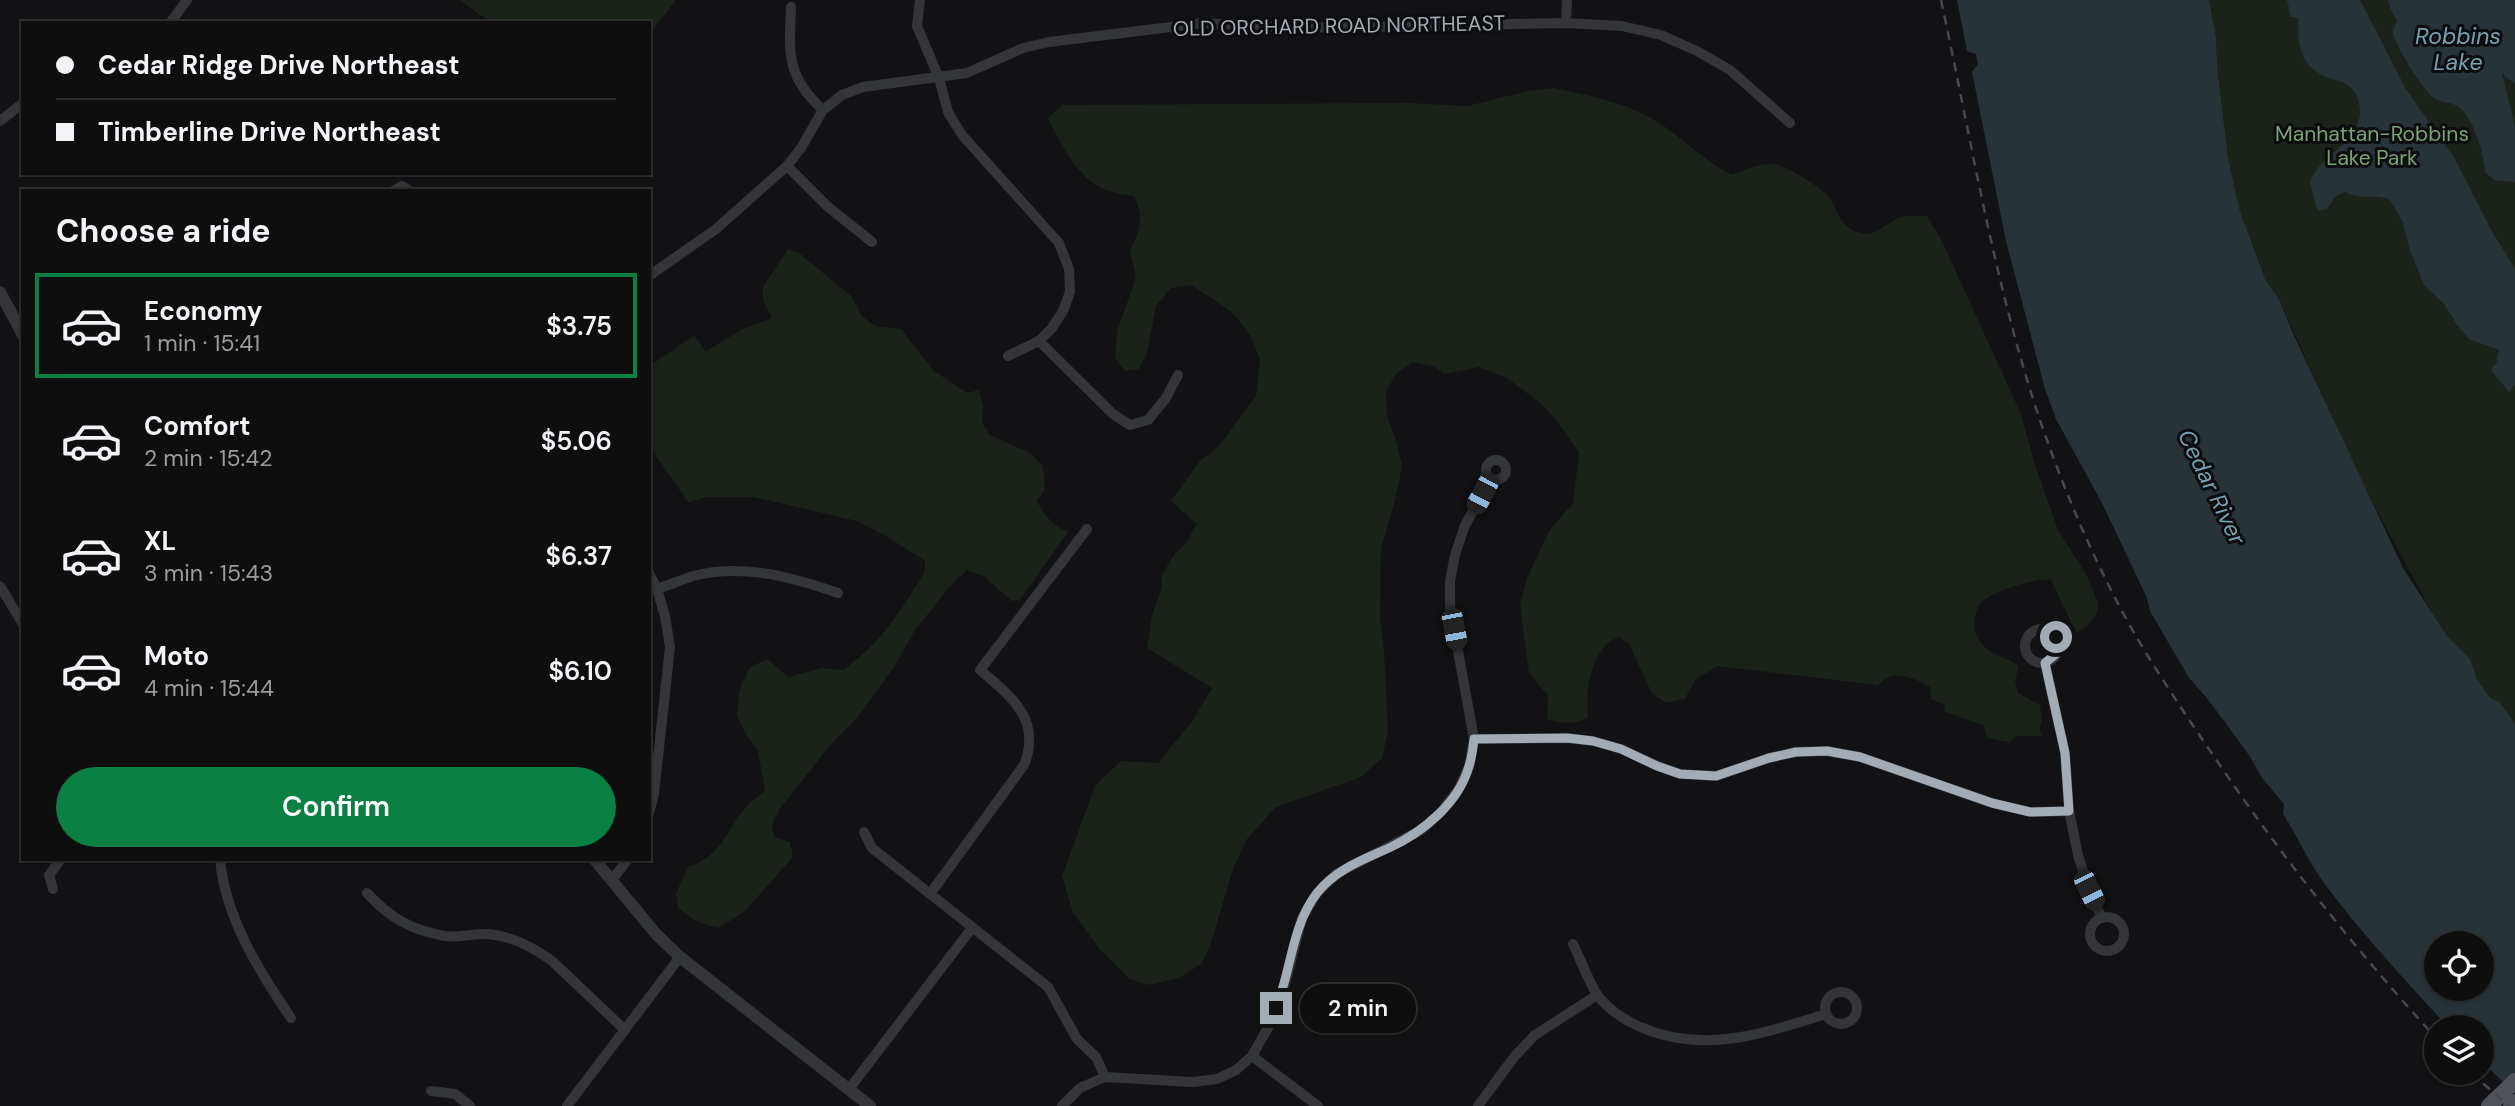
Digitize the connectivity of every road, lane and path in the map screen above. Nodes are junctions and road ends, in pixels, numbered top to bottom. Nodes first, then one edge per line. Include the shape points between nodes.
1 (187, 0) edge
2 (919, 0) edge
3 (1567, 0) edge
4 (791, 7) dead end
5 (171, 21) edge
6 (1566, 23) junction
7 (939, 78) junction
8 (21, 105) edge
9 (822, 110) junction
10 (0, 121) edge
11 (1790, 123) dead end
12 (788, 166) junction
13 (872, 242) dead end
14 (651, 275) edge
15 (0, 292) edge
16 (21, 331) edge
17 (1040, 341) junction
18 (1008, 356) dead end
19 (1178, 375) dead end
20 (1492, 479) dead end
21 (1087, 529) dead end
22 (651, 577) edge
23 (0, 586) edge
24 (657, 589) junction
25 (838, 593) dead end
26 (21, 621) edge
27 (2045, 663) dead end
28 (1474, 739) junction
29 (651, 805) edge
30 (2069, 811) junction
31 (864, 832) dead end
32 (60, 861) edge
33 (220, 861) edge
34 (596, 861) edge
35 (626, 861) edge
36 (612, 880) junction
37 (53, 889) dead end
38 (367, 893) dead end
39 (930, 894) junction
40 (2102, 918) dead end
41 (972, 928) junction
42 (1573, 944) dead end
43 (680, 957) junction
44 (1597, 995) junction
45 (1826, 1014) dead end
46 (291, 1017) dead end
47 (625, 1030) junction
48 (1252, 1056) junction
49 (1105, 1077) junction
50 (2515, 1081) edge
51 (849, 1089) junction
52 (431, 1091) dead end
53 (2515, 1102) edge
54 (470, 1106) edge
55 (567, 1106) edge
56 (870, 1106) edge
57 (1062, 1106) edge
58 (1318, 1106) edge
59 (1478, 1106) edge
60 (2489, 1106) edge
61 (2511, 1106) edge

1 - 5 street
2 - 7 street via 917,26
3 - 6 street
4 - 9 street via 790,58 796,78 806,96
6 - 7 street, OLD ORCHARD ROAD NORTHEAST via 1290,28 1203,23 1049,42 1023,48 967,73
6 - 11 street, OLD ORCHARD ROAD NORTHEAST via 1622,26 1661,35 1697,51 1730,69
7 - 9 street, OLD ORCHARD ROAD NORTHEAST via 863,87
7 - 17 street via 948,112 962,135 1059,243 1069,269 1070,292 1063,311
8 - 10 street
9 - 12 street, OLD ORCHARD ROAD NORTHEAST
12 - 13 street
12 - 14 street, OLD ORCHARD ROAD NORTHEAST via 716,229
15 - 16 street
17 - 18 street
17 - 19 street via 1113,414 1130,425 1148,420
20 - 28 street via 1465,525 1450,581 1450,607
21 - 39 street via 980,670 1013,697 1031,736 1031,749
22 - 24 street
23 - 26 street
24 - 25 street via 694,576 728,571 800,579
24 - 29 street via 670,647
27 - 30 street via 2065,753
28 - 30 street via 1593,741 1680,774 1716,776 1769,758 1827,751 1860,757 1992,803 2030,812
28 - 48 street via 1469,767 1441,812 1421,830 1336,874 1317,893 1302,918 1283,992
30 - 40 street via 2078,855
31 - 39 street via 872,848
32 - 37 street via 49,875
33 - 46 street via 247,947
34 - 36 street
35 - 36 street
36 - 43 street
38 - 47 street via 387,915 418,930 448,936 488,934 539,951
39 - 41 street
41 - 49 street via 1048,987
41 - 51 street
42 - 44 street
43 - 47 street
43 - 51 street
44 - 45 street via 1624,1020 1658,1035 1697,1041 1741,1039
44 - 59 street via 1535,1035
47 - 55 street
48 - 49 street via 1217,1079
48 - 58 street
49 - 57 street via 1080,1088
50 - 60 main road
51 - 56 street
52 - 54 street via 455,1094
53 - 61 main road

